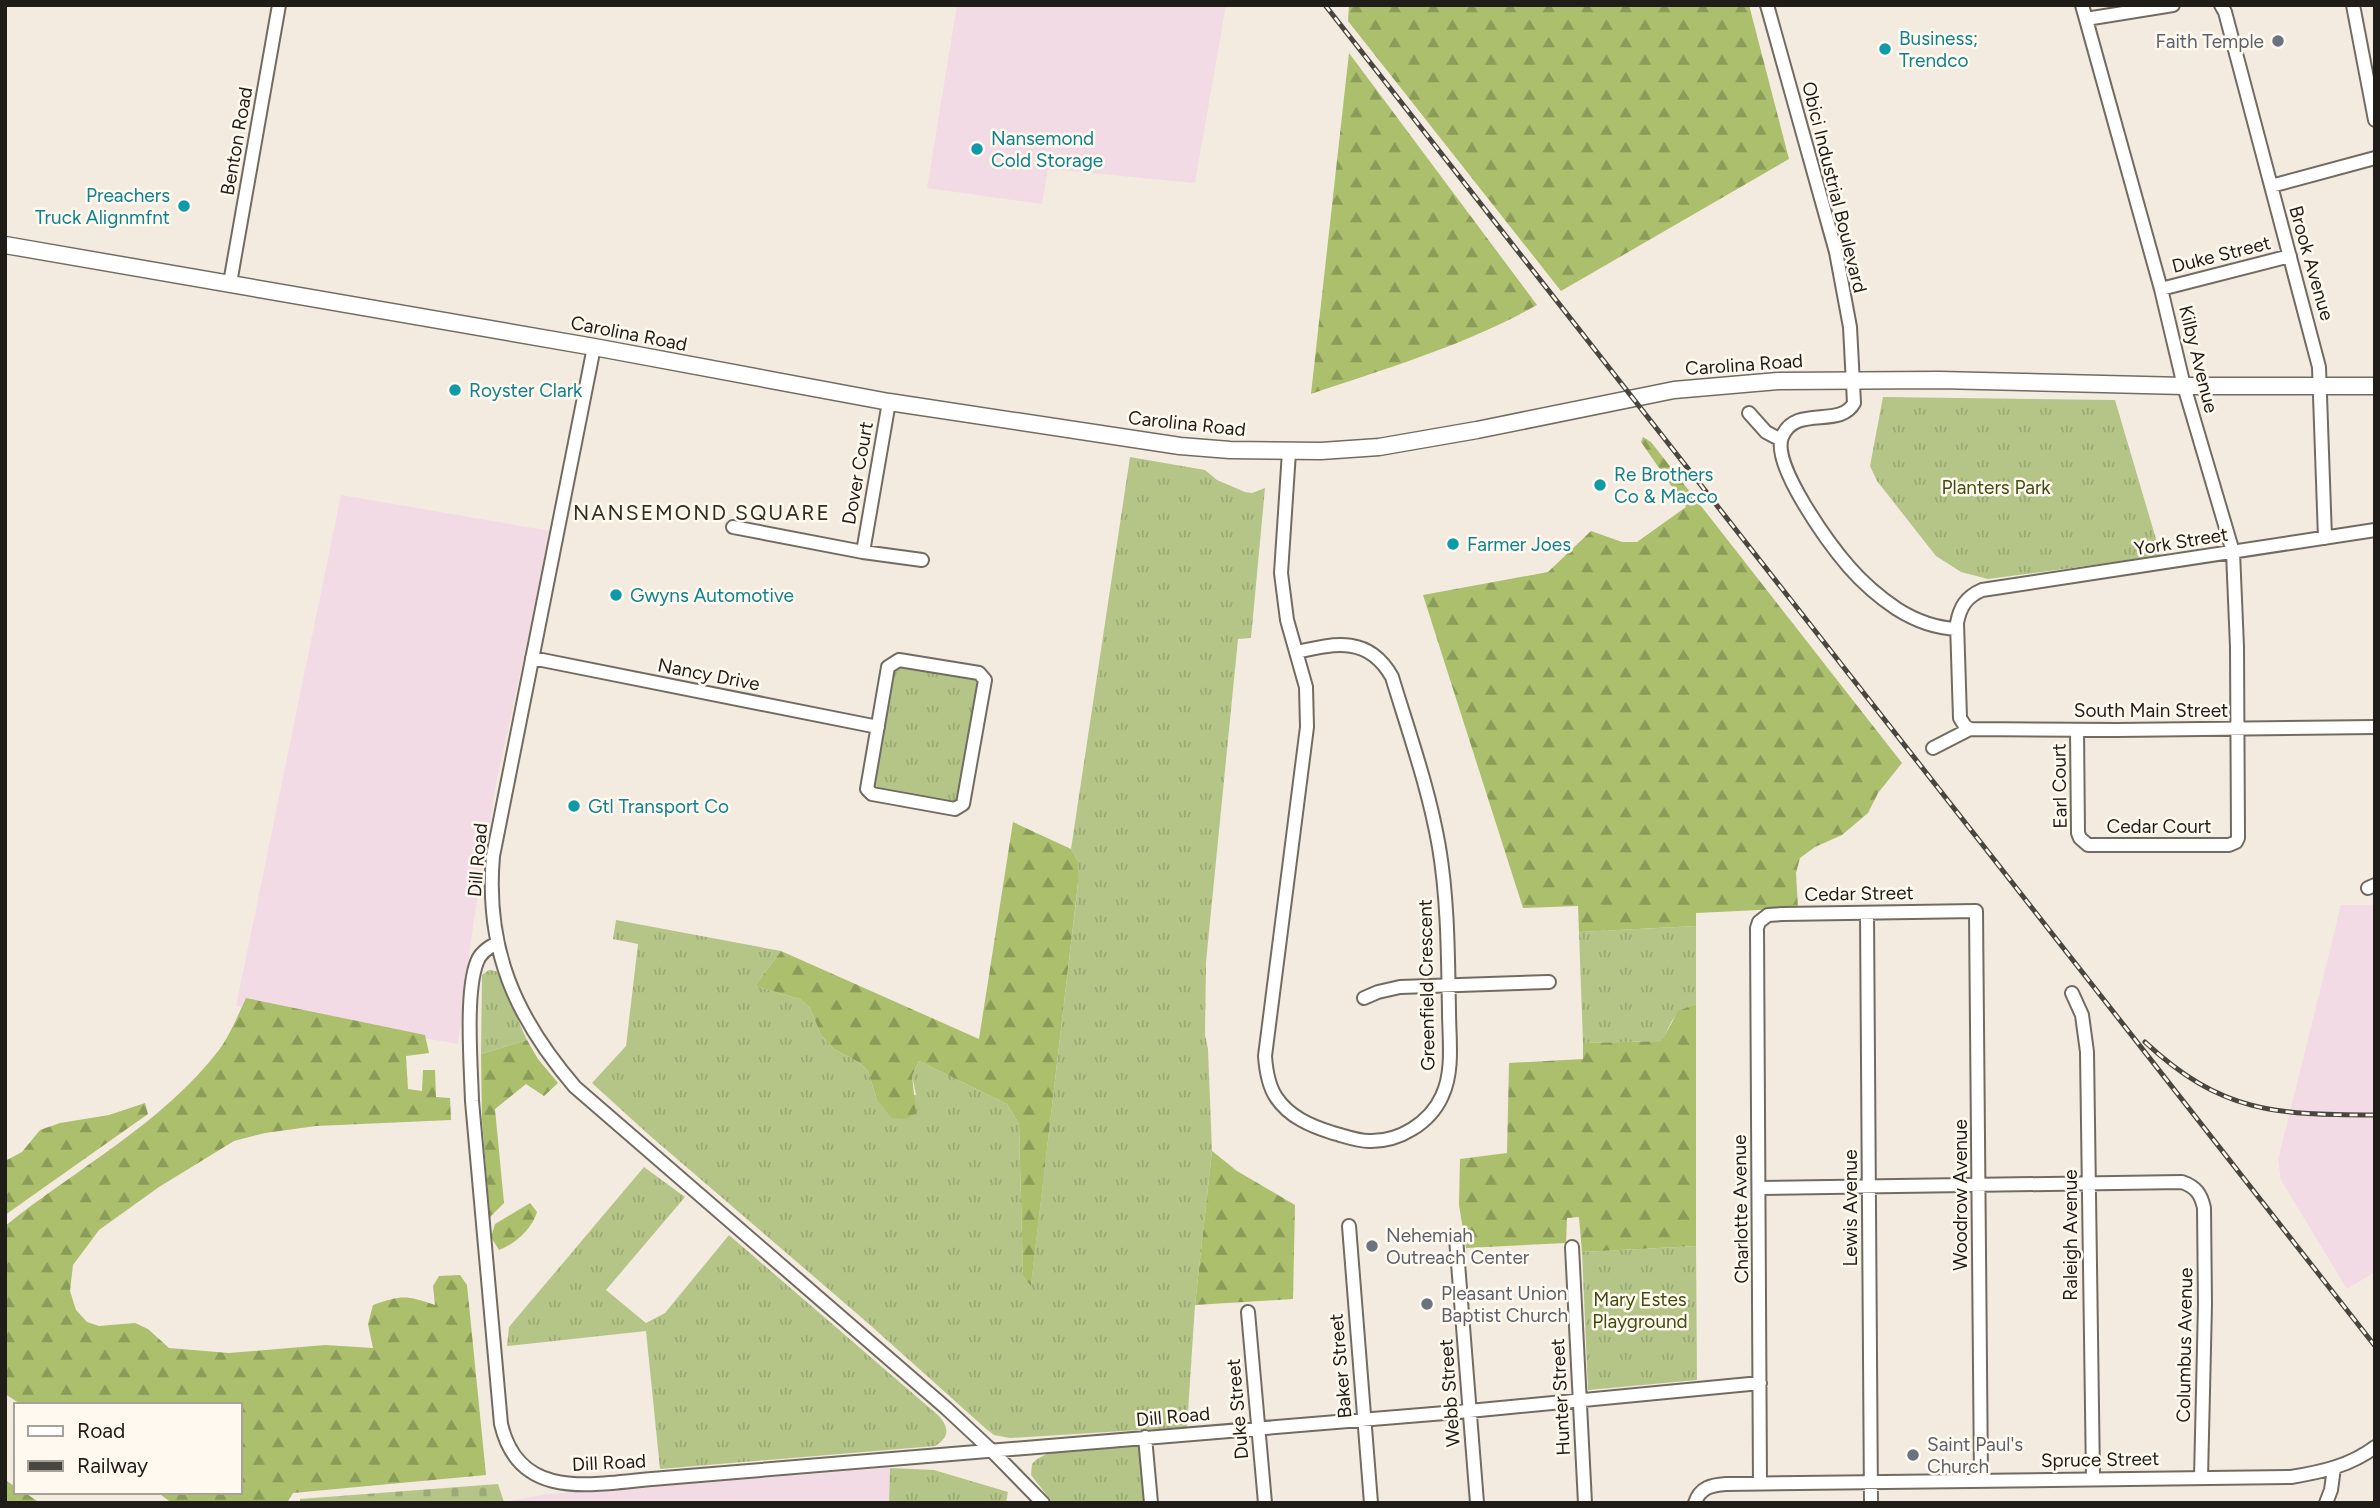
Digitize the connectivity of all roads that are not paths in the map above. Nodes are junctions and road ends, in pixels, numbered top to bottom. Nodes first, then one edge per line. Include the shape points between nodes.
1 (279, 5) edge
2 (1767, 5) edge
3 (2082, 5) edge
4 (2173, 5) edge
5 (2221, 5) edge
6 (2353, 5) edge
7 (2086, 19) junction
8 (2375, 120) edge
9 (2375, 158) edge
10 (2271, 186) junction
11 (5, 244) edge
12 (2290, 256) junction
13 (230, 283) junction
14 (2161, 289) junction
15 (594, 347) junction
16 (1853, 380) junction
17 (2184, 386) junction
18 (2319, 386) junction
19 (2375, 386) edge
20 (889, 402) junction
21 (1749, 414) dead end
22 (1781, 440) junction
23 (1289, 452) junction
24 (733, 527) dead end
25 (2375, 530) edge
26 (2325, 538) junction
27 (863, 552) junction
28 (2233, 552) junction
29 (922, 560) dead end
30 (1957, 629) junction
31 (1297, 652) junction
32 (532, 658) junction
33 (878, 727) junction
34 (2375, 727) edge
35 (1970, 729) junction
36 (2237, 729) junction
37 (2077, 730) junction
38 (1933, 748) dead end
39 (2082, 841) joint
40 (2236, 842) joint
41 (1976, 911) joint
42 (1867, 913) junction
43 (1757, 935) joint
44 (497, 943) junction
45 (1549, 982) dead end
46 (1449, 985) junction
47 (2072, 993) dead end
48 (1364, 998) dead end
49 (2090, 1182) junction
50 (1979, 1184) junction
51 (1869, 1185) junction
52 (1760, 1188) junction
53 (1349, 1226) dead end
54 (1456, 1238) dead end
55 (1572, 1247) dead end
56 (1248, 1312) dead end
57 (1760, 1383) junction
58 (1580, 1400) junction
59 (1469, 1411) junction
60 (1364, 1419) junction
61 (1258, 1428) junction
62 (1144, 1437) junction
63 (2375, 1447) edge
64 (991, 1450) junction
65 (2334, 1468) junction
66 (2093, 1478) junction
67 (2201, 1478) junction
68 (1981, 1480) junction
69 (1871, 1481) junction
70 (1760, 1483) junction
71 (1697, 1497) edge
72 (1042, 1503) edge
73 (1151, 1503) edge
74 (1265, 1503) edge
75 (1371, 1503) edge
76 (1477, 1503) edge
77 (1585, 1503) edge
78 (1871, 1503) edge
79 (2326, 1503) edge

1 - 13 street, Benton Road
2 - 16 street, Obici Industrial Boulevard via 1836,252 1850,327
3 - 7 street, Kilby Avenue
4 - 7 street
5 - 10 street, Brook Avenue
6 - 8 street
7 - 14 street, Kilby Avenue
9 - 10 street
10 - 12 street, Brook Avenue
11 - 13 main road, Carolina Road
12 - 14 street, Duke Street
12 - 18 street, Brook Avenue via 2314,342
13 - 15 main road, Carolina Road
14 - 17 street, Kilby Avenue
15 - 20 main road, Carolina Road
15 - 32 street, Dill Road
16 - 17 main road, Carolina Road
16 - 22 street, Obici Industrial Boulevard via 1850,410 1796,422
16 - 23 main road, Carolina Road via 1674,390 1417,441
17 - 18 main road, Carolina Road
17 - 28 street, Kilby Avenue
18 - 19 main road, Carolina Road
18 - 26 street, Brook Avenue
20 - 23 main road, Carolina Road via 1180,446
20 - 27 street, Dover Court
21 - 22 street
22 - 30 street via 1786,468 1798,494 1849,566 1879,596 1908,615
23 - 31 street, Greenfield Crescent via 1281,573
24 - 27 street
25 - 26 street, York Street
26 - 28 street, York Street
27 - 29 street
28 - 30 street, York Street via 1982,590 1961,608
28 - 36 street, Kilby Avenue
30 - 35 street via 1960,718
31 - 46 street, Greenfield Crescent via 1326,645 1362,648 1381,661 1392,677 1439,847
31 - 46 street, Greenfield Crescent via 1306,687 1307,727 1265,1056 1276,1096 1305,1123 1357,1140 1381,1140 1406,1132 1430,1114 1444,1094 1450,1058
32 - 33 street, Nancy Drive
32 - 44 street, Dill Road via 493,856 491,905
33 - 33 street via 869,793 960,808 985,680 979,673 893,662 888,667
34 - 36 street, South Main Street
35 - 37 street, South Main Street
35 - 38 street, South Main Street
36 - 37 street, South Main Street
36 - 40 street, Kilby Avenue
37 - 39 street, Earl Court via 2078,833
39 - 40 street, Cedar Court via 2088,845
41 - 42 street, Cedar Street
41 - 50 street, Woodrow Avenue
42 - 43 street, Cedar Street via 1768,915 1759,922
42 - 51 street, Lewis Avenue
43 - 52 street, Charlotte Avenue
44 - 64 street via 525,1018 575,1087
44 - 64 street, Dill Road via 481,954 473,977 472,1101 501,1424 510,1451 522,1466 544,1480 571,1484
45 - 46 street
46 - 48 street via 1394,988
47 - 49 street, Raleigh Avenue via 2085,1028
49 - 50 street
49 - 66 street, Raleigh Avenue
49 - 67 street, Columbus Avenue via 2182,1182 2202,1197
50 - 51 street
50 - 68 street, Woodrow Avenue
51 - 52 street
51 - 69 street, Lewis Avenue
52 - 57 street, Charlotte Avenue
53 - 60 street, Baker Street
54 - 59 street, Webb Street
55 - 58 street, Hunter Street
56 - 61 street, Duke Street
57 - 58 street, Dill Road
57 - 70 street, Charlotte Avenue
58 - 59 street, Dill Road
58 - 77 street, Hunter Street
59 - 60 street, Dill Road
59 - 76 street, Webb Street
60 - 61 street, Dill Road
60 - 75 street, Baker Street
61 - 62 street, Dill Road
61 - 74 street, Duke Street
62 - 64 street, Dill Road
62 - 73 street
63 - 65 street, Spruce Street
64 - 72 street
65 - 67 street, Spruce Street via 2291,1477
65 - 79 street
66 - 67 street, Spruce Street
66 - 68 street, Spruce Street
68 - 69 street, Spruce Street
69 - 70 street, Spruce Street
69 - 78 street, Lewis Avenue
70 - 71 street, Spruce Street via 1714,1485

